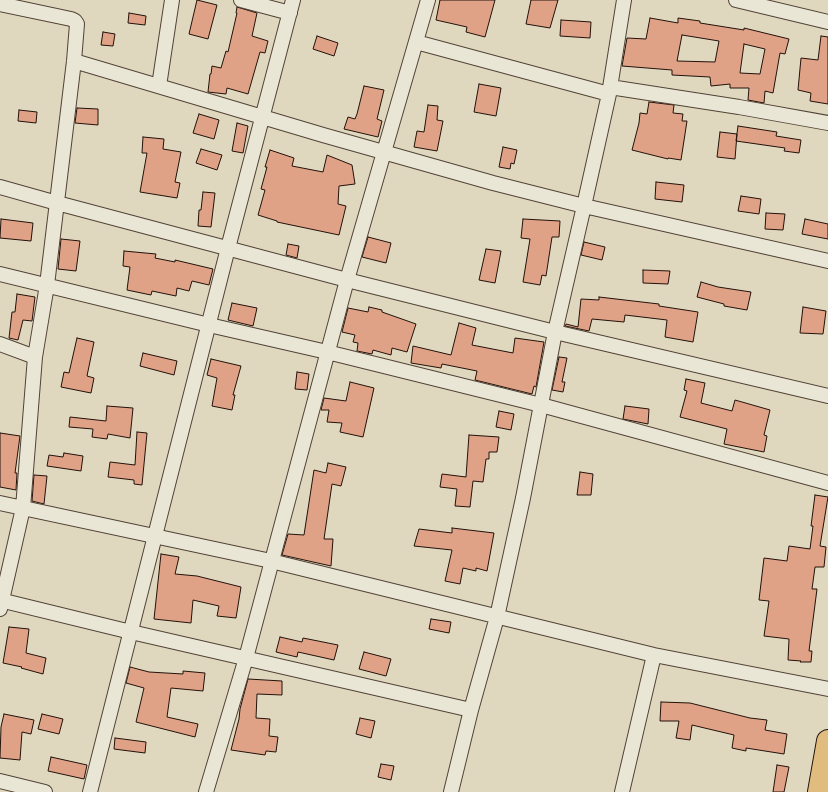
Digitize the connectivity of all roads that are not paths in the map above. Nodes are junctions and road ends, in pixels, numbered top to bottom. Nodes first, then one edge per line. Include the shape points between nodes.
1 (172, 0) edge
2 (241, 0) edge
3 (428, 0) edge
4 (624, 0) edge
5 (736, 0) edge
6 (0, 4) edge
7 (291, 6) edge
8 (828, 22) edge
9 (416, 42) junction
10 (74, 61) junction
11 (159, 86) junction
12 (609, 91) junction
13 (262, 118) junction
14 (828, 123) edge
15 (383, 152) junction
16 (0, 187) edge
17 (57, 203) junction
18 (584, 206) junction
19 (228, 248) junction
20 (828, 261) edge
21 (0, 274) edge
22 (347, 280) junction
23 (47, 286) junction
24 (209, 325) junction
25 (555, 332) junction
26 (0, 344) edge
27 (327, 352) junction
28 (35, 357) junction
29 (828, 396) edge
30 (541, 405) junction
31 (828, 483) edge
32 (0, 503) edge
33 (23, 508) junction
34 (155, 537) junction
35 (271, 561) junction
36 (1, 603) edge
37 (497, 617) junction
38 (131, 632) junction
39 (654, 655) junction
40 (246, 658) junction
41 (828, 689) edge
42 (471, 710) junction
43 (828, 741) edge
44 (0, 781) edge
45 (45, 792) edge
46 (90, 792) edge
47 (206, 792) edge
48 (451, 792) edge
49 (622, 792) edge
50 (819, 792) edge

1 - 11 street
2 - 7 street
3 - 9 street
4 - 12 street
5 - 8 street
6 - 10 street via 75,21
7 - 13 street
9 - 12 street
9 - 15 street
10 - 11 street
10 - 17 street
11 - 13 street
12 - 14 street
12 - 18 street
13 - 15 street
13 - 19 street
15 - 18 street
15 - 22 street
16 - 17 street
17 - 19 street
17 - 23 street
18 - 20 street
18 - 25 street
19 - 22 street
19 - 24 street
21 - 23 street
22 - 25 street
22 - 27 street
23 - 24 street
23 - 28 street
24 - 27 street
24 - 34 street
25 - 29 street
25 - 30 street
26 - 28 street
27 - 30 street
27 - 35 street
28 - 33 street
30 - 31 street
30 - 37 street
32 - 33 street
33 - 34 street
33 - 36 street
34 - 35 street
34 - 38 street
35 - 37 street
35 - 40 street
36 - 38 street
37 - 39 street
37 - 42 street
38 - 40 street
38 - 46 street
39 - 41 street
39 - 49 street
40 - 42 street
40 - 47 street
42 - 48 street
43 - 50 main road
44 - 45 street

